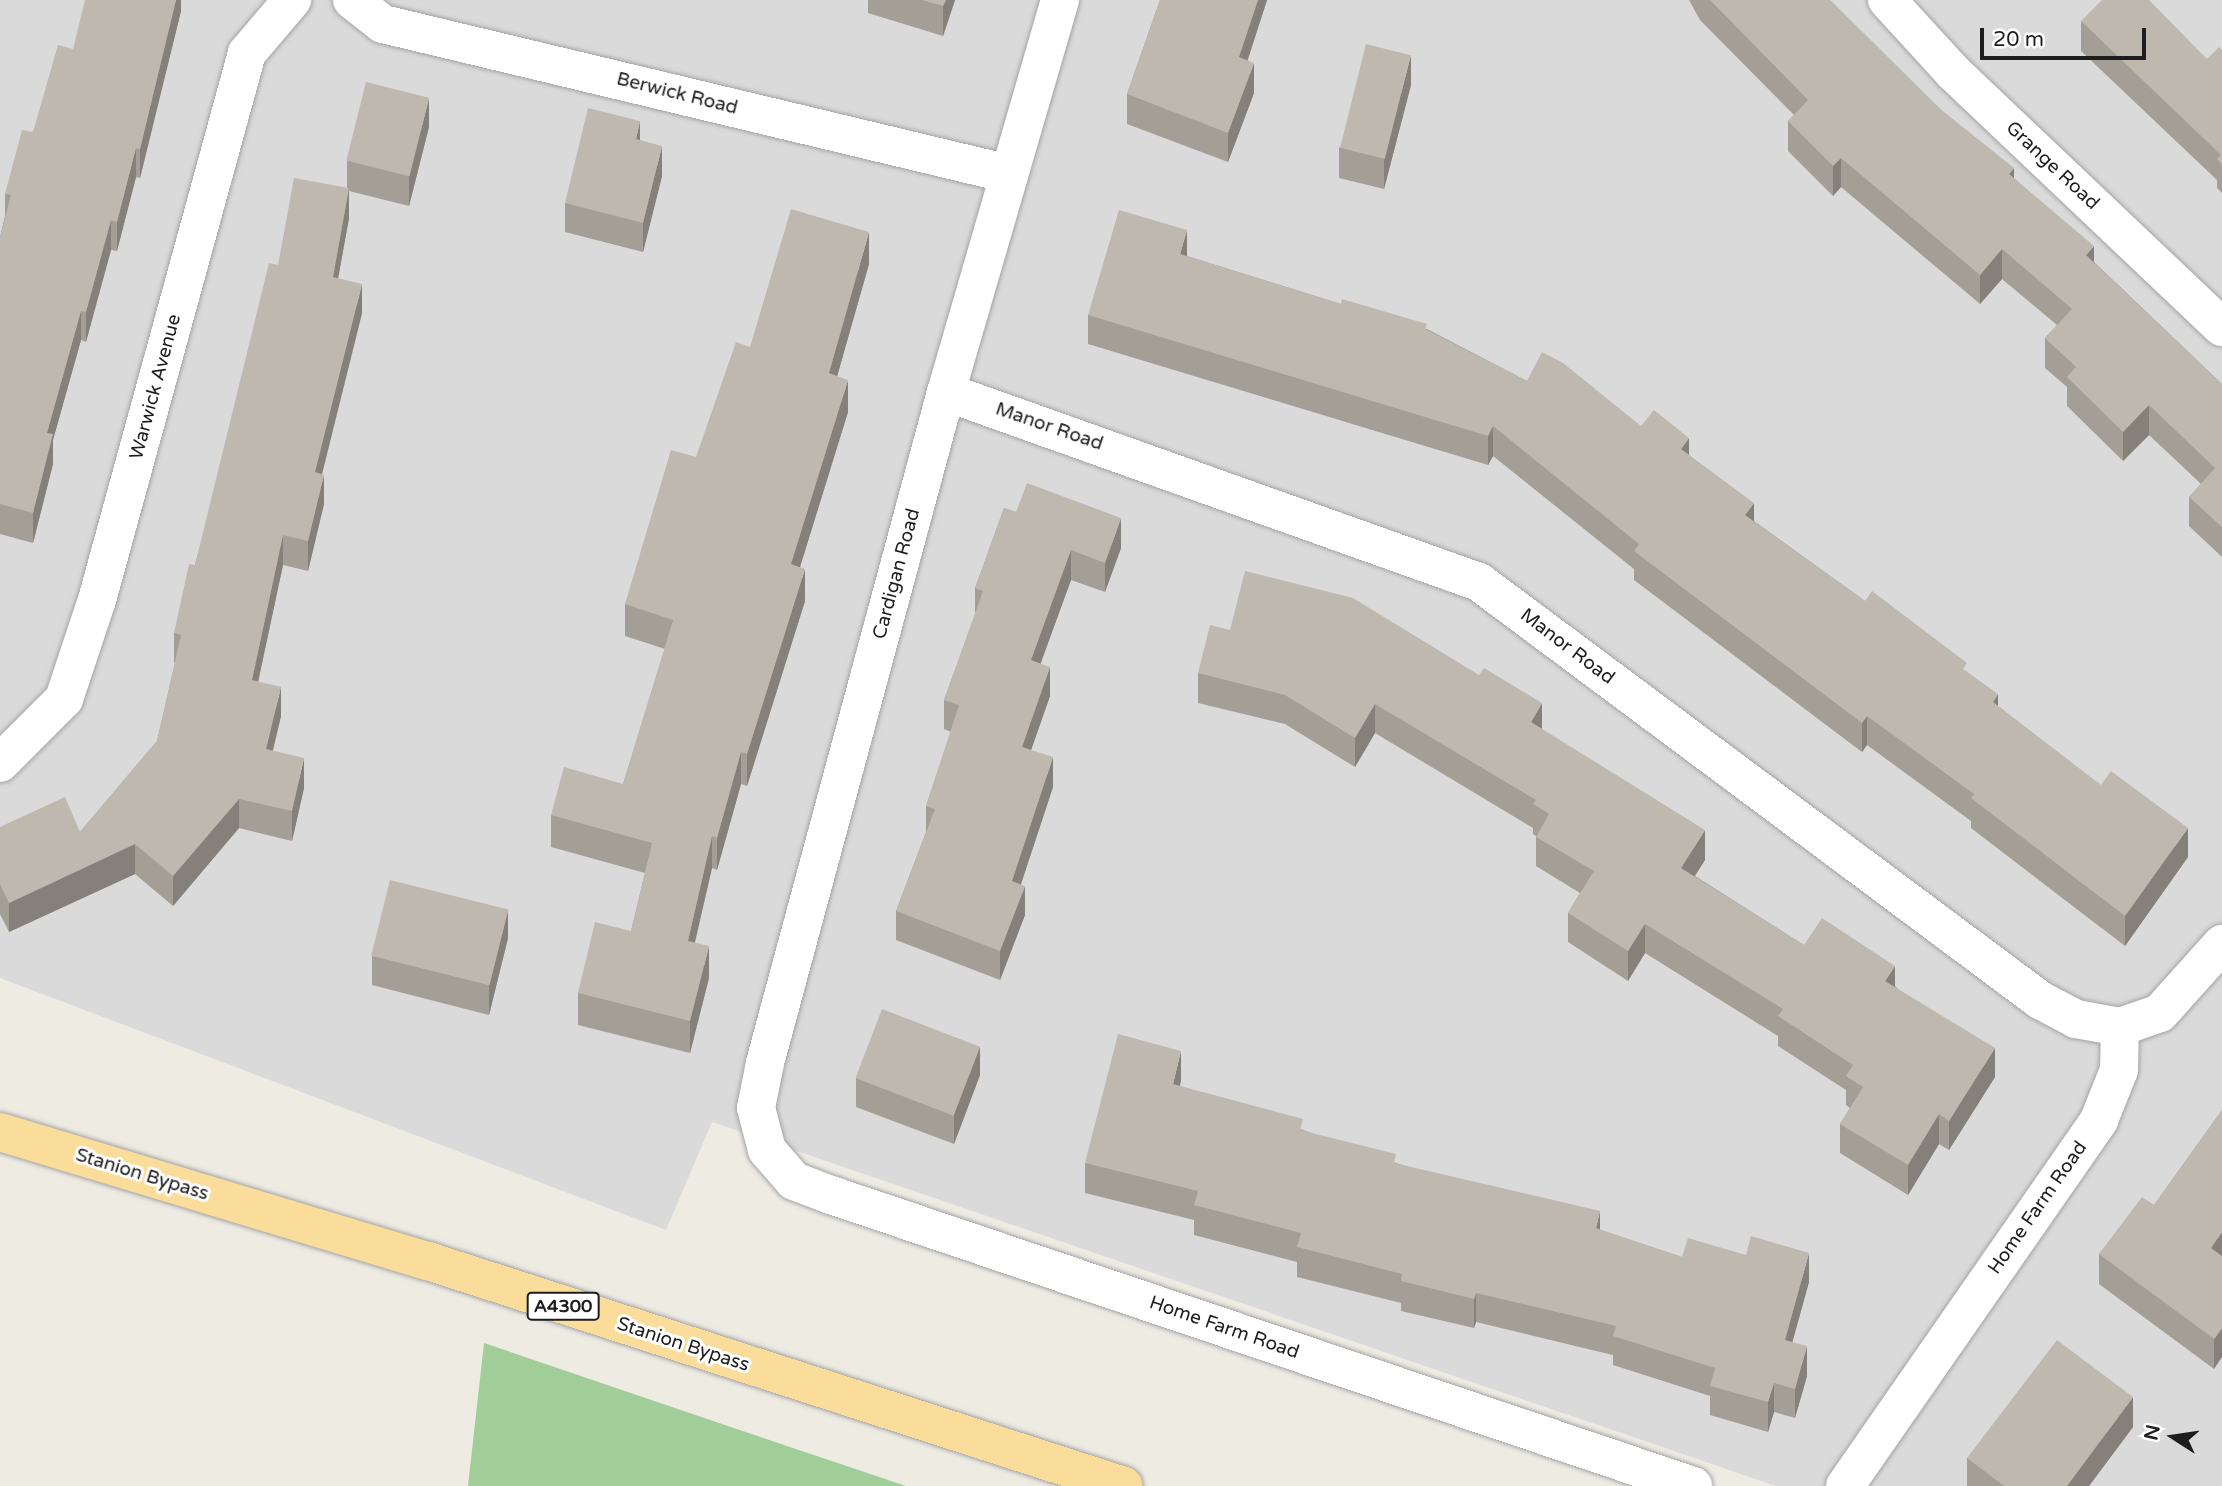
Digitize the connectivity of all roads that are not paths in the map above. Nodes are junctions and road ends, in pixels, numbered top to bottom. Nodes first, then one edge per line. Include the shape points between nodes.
1 (292, 0) edge
2 (352, 0) edge
3 (1060, 0) edge
4 (1887, 0) edge
5 (1009, 174) junction
6 (2222, 327) edge
7 (946, 392) junction
8 (0, 763) edge
9 (2222, 944) edge
10 (2120, 1027) junction
11 (0, 1132) edge
12 (767, 1150) joint
13 (1124, 1486) edge
14 (1693, 1486) edge
15 (1845, 1486) edge

1 - 8 street, Warwick Avenue via 247,54 97,600 64,698
2 - 5 street, Berwick Road via 383,23
3 - 5 street, Cardigan Road
4 - 6 street, Grange Road via 1954,73
5 - 7 street, Cardigan Road
7 - 10 street, Manor Road via 1479,582 2040,1000 2076,1019
7 - 12 street, Cardigan Road via 765,1063 756,1108
9 - 10 street via 2160,1013
10 - 15 street, Home Farm Road via 2119,1070 2099,1120
11 - 13 main road, Stanion Bypass / A4300 via 428,1261
12 - 14 street, Home Farm Road via 794,1181 831,1195

